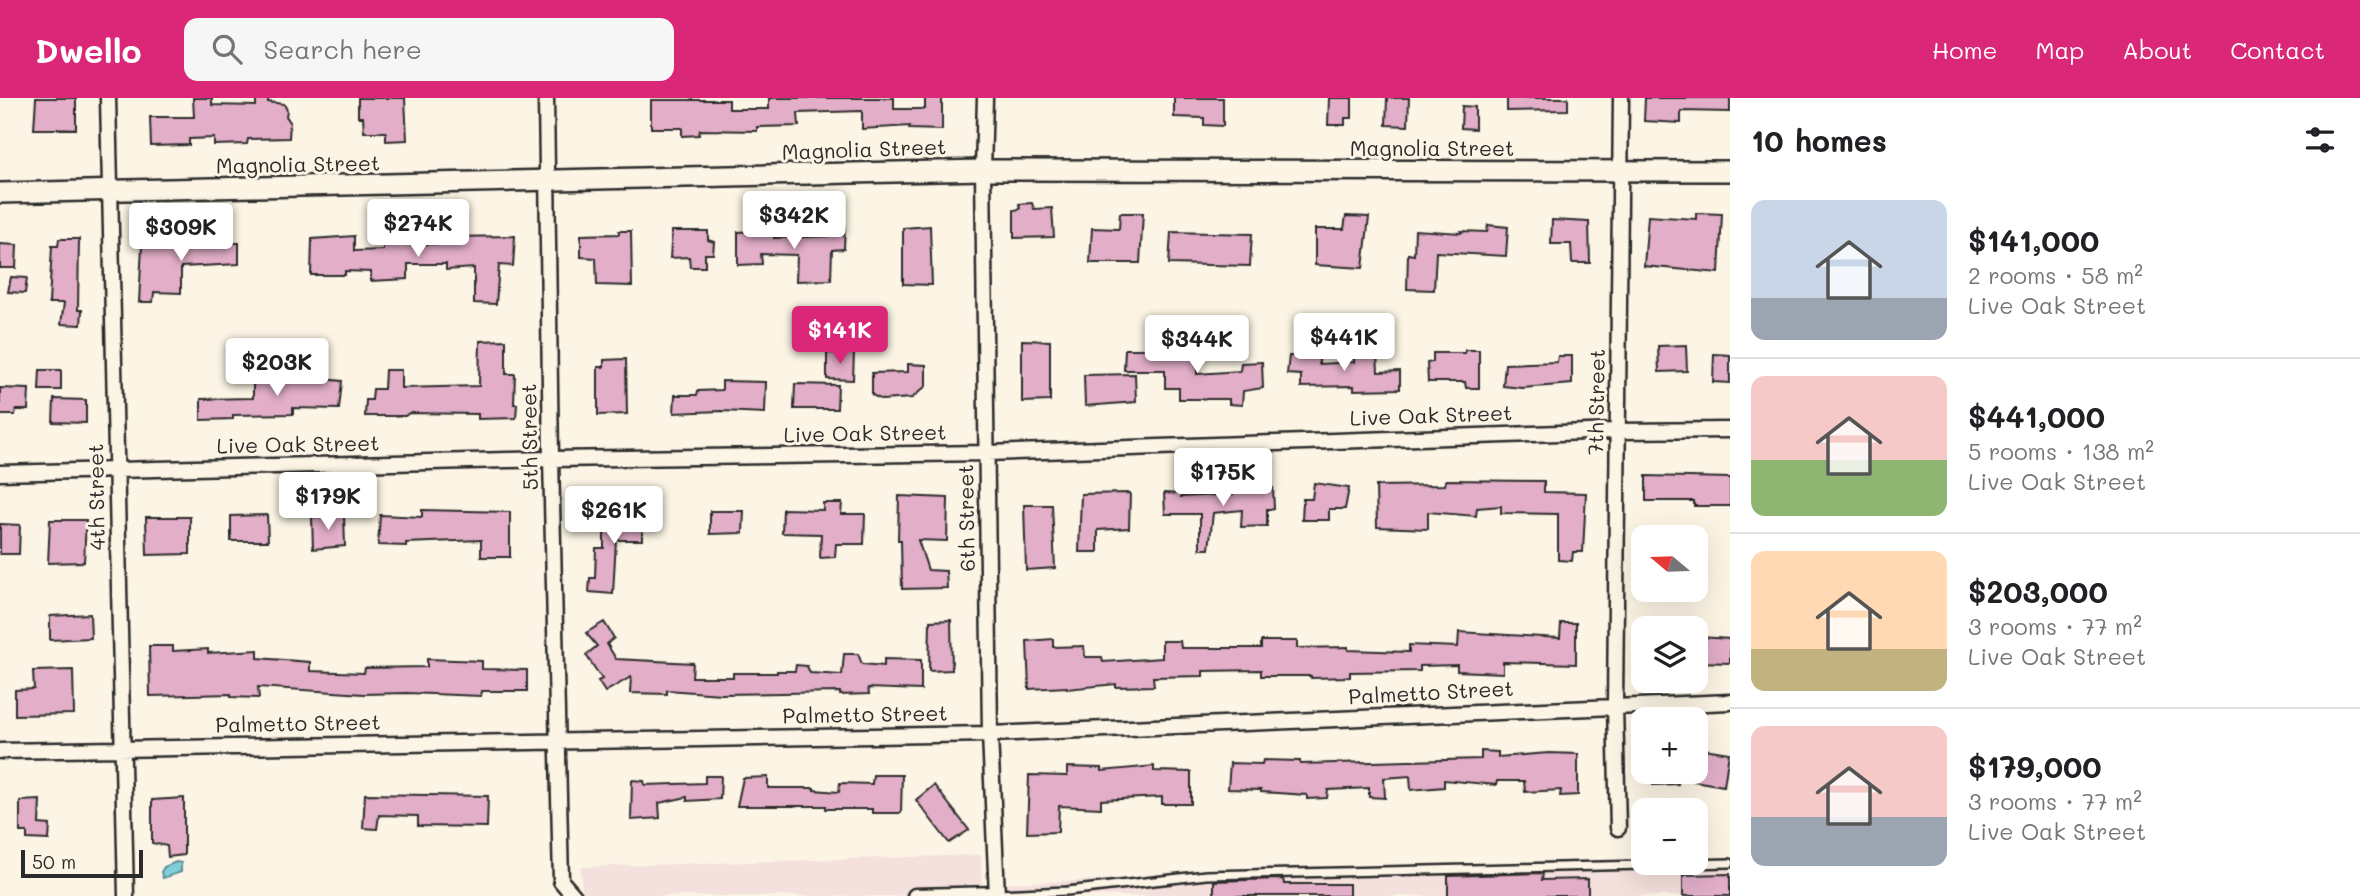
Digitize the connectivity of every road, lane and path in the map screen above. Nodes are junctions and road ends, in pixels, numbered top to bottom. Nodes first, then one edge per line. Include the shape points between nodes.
1 (108, 98) edge
2 (546, 98) edge
3 (985, 98) edge
4 (1621, 98) edge
5 (983, 170) junction
6 (1730, 171) edge
7 (1621, 172) junction
8 (547, 182) junction
9 (109, 192) junction
10 (0, 193) edge
11 (1730, 430) edge
12 (1617, 431) junction
13 (988, 453) junction
14 (551, 459) junction
15 (118, 470) junction
16 (0, 473) edge
17 (1730, 702) edge
18 (1615, 706) junction
19 (990, 734) junction
20 (557, 742) junction
21 (123, 747) junction
22 (0, 751) edge
23 (1618, 828) dead end
24 (1730, 863) edge
25 (997, 895) edge
26 (126, 896) edge
27 (574, 896) edge
28 (915, 896) edge

1 - 9 street, 4th Street
2 - 8 street, 5th Street
3 - 5 street, 6th Street
4 - 7 street, 7th Street
5 - 7 street, Magnolia Street
5 - 8 street, Magnolia Street
5 - 13 street, 6th Street
6 - 7 street, Magnolia Street
7 - 12 street, 7th Street
8 - 9 street, Magnolia Street
8 - 14 street, 5th Street
9 - 10 street, Magnolia Street
9 - 15 street, 4th Street
11 - 12 street, Live Oak Street
12 - 13 street, Live Oak Street
12 - 18 street, 7th Street
13 - 14 street, Live Oak Street
13 - 19 street, 6th Street
14 - 15 street, Live Oak Street
14 - 20 street, 5th Street
15 - 16 street, Live Oak Street
15 - 21 street, 4th Street
17 - 18 street, Palmetto Street
18 - 19 street, Palmetto Street
18 - 23 street, 7th Street
19 - 20 street, Palmetto Street
19 - 25 street, 6th Street
20 - 21 street, Palmetto Street
20 - 27 street, 5th Street via 561,881
21 - 22 street, Palmetto Street
21 - 26 street, 4th Street
24 - 25 lane via 1206,875
25 - 28 street

